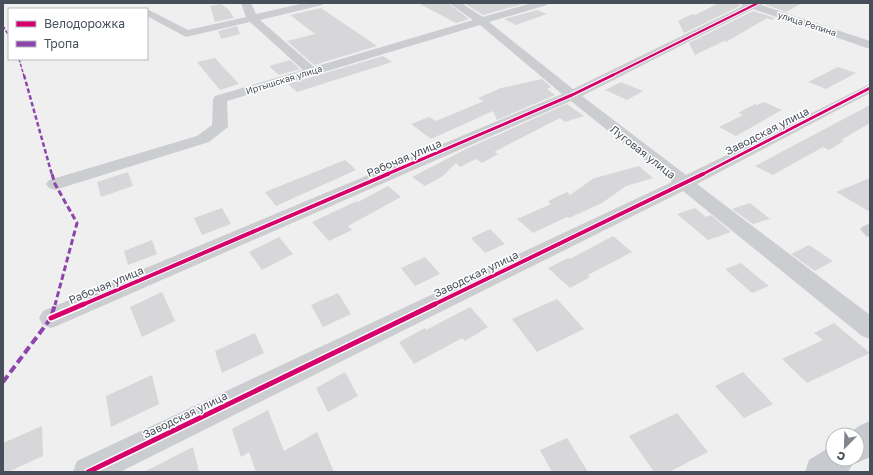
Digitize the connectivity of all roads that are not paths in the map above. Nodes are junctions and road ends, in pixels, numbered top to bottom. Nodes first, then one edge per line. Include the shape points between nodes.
1 (246, 3) edge
2 (318, 3) edge
3 (454, 3) edge
4 (543, 3) edge
5 (752, 4) edge
6 (148, 12) edge
7 (252, 18) junction
8 (481, 21) junction
9 (870, 45) edge
10 (311, 72) junction
11 (870, 88) edge
12 (572, 95) junction
13 (55, 184) dead end
14 (683, 184) junction
15 (870, 226) edge
16 (870, 234) edge
17 (51, 318) dead end
18 (870, 329) edge
19 (88, 472) edge

1 - 7 street
2 - 7 street
3 - 8 street, Луговая улица
4 - 8 street, Иртышская улица
5 - 9 street, улица Репина
5 - 12 street, Рабочая улица
6 - 7 street via 186,34
7 - 10 street
8 - 10 street, Иртышская улица
8 - 12 street, Луговая улица
10 - 13 street, Иртышская улица via 220,99 220,127 203,140
11 - 14 street, Заводская улица
12 - 14 street, Луговая улица
12 - 17 street, Рабочая улица
14 - 18 street, Луговая улица
14 - 19 street, Заводская улица
15 - 16 lane via 865,229

